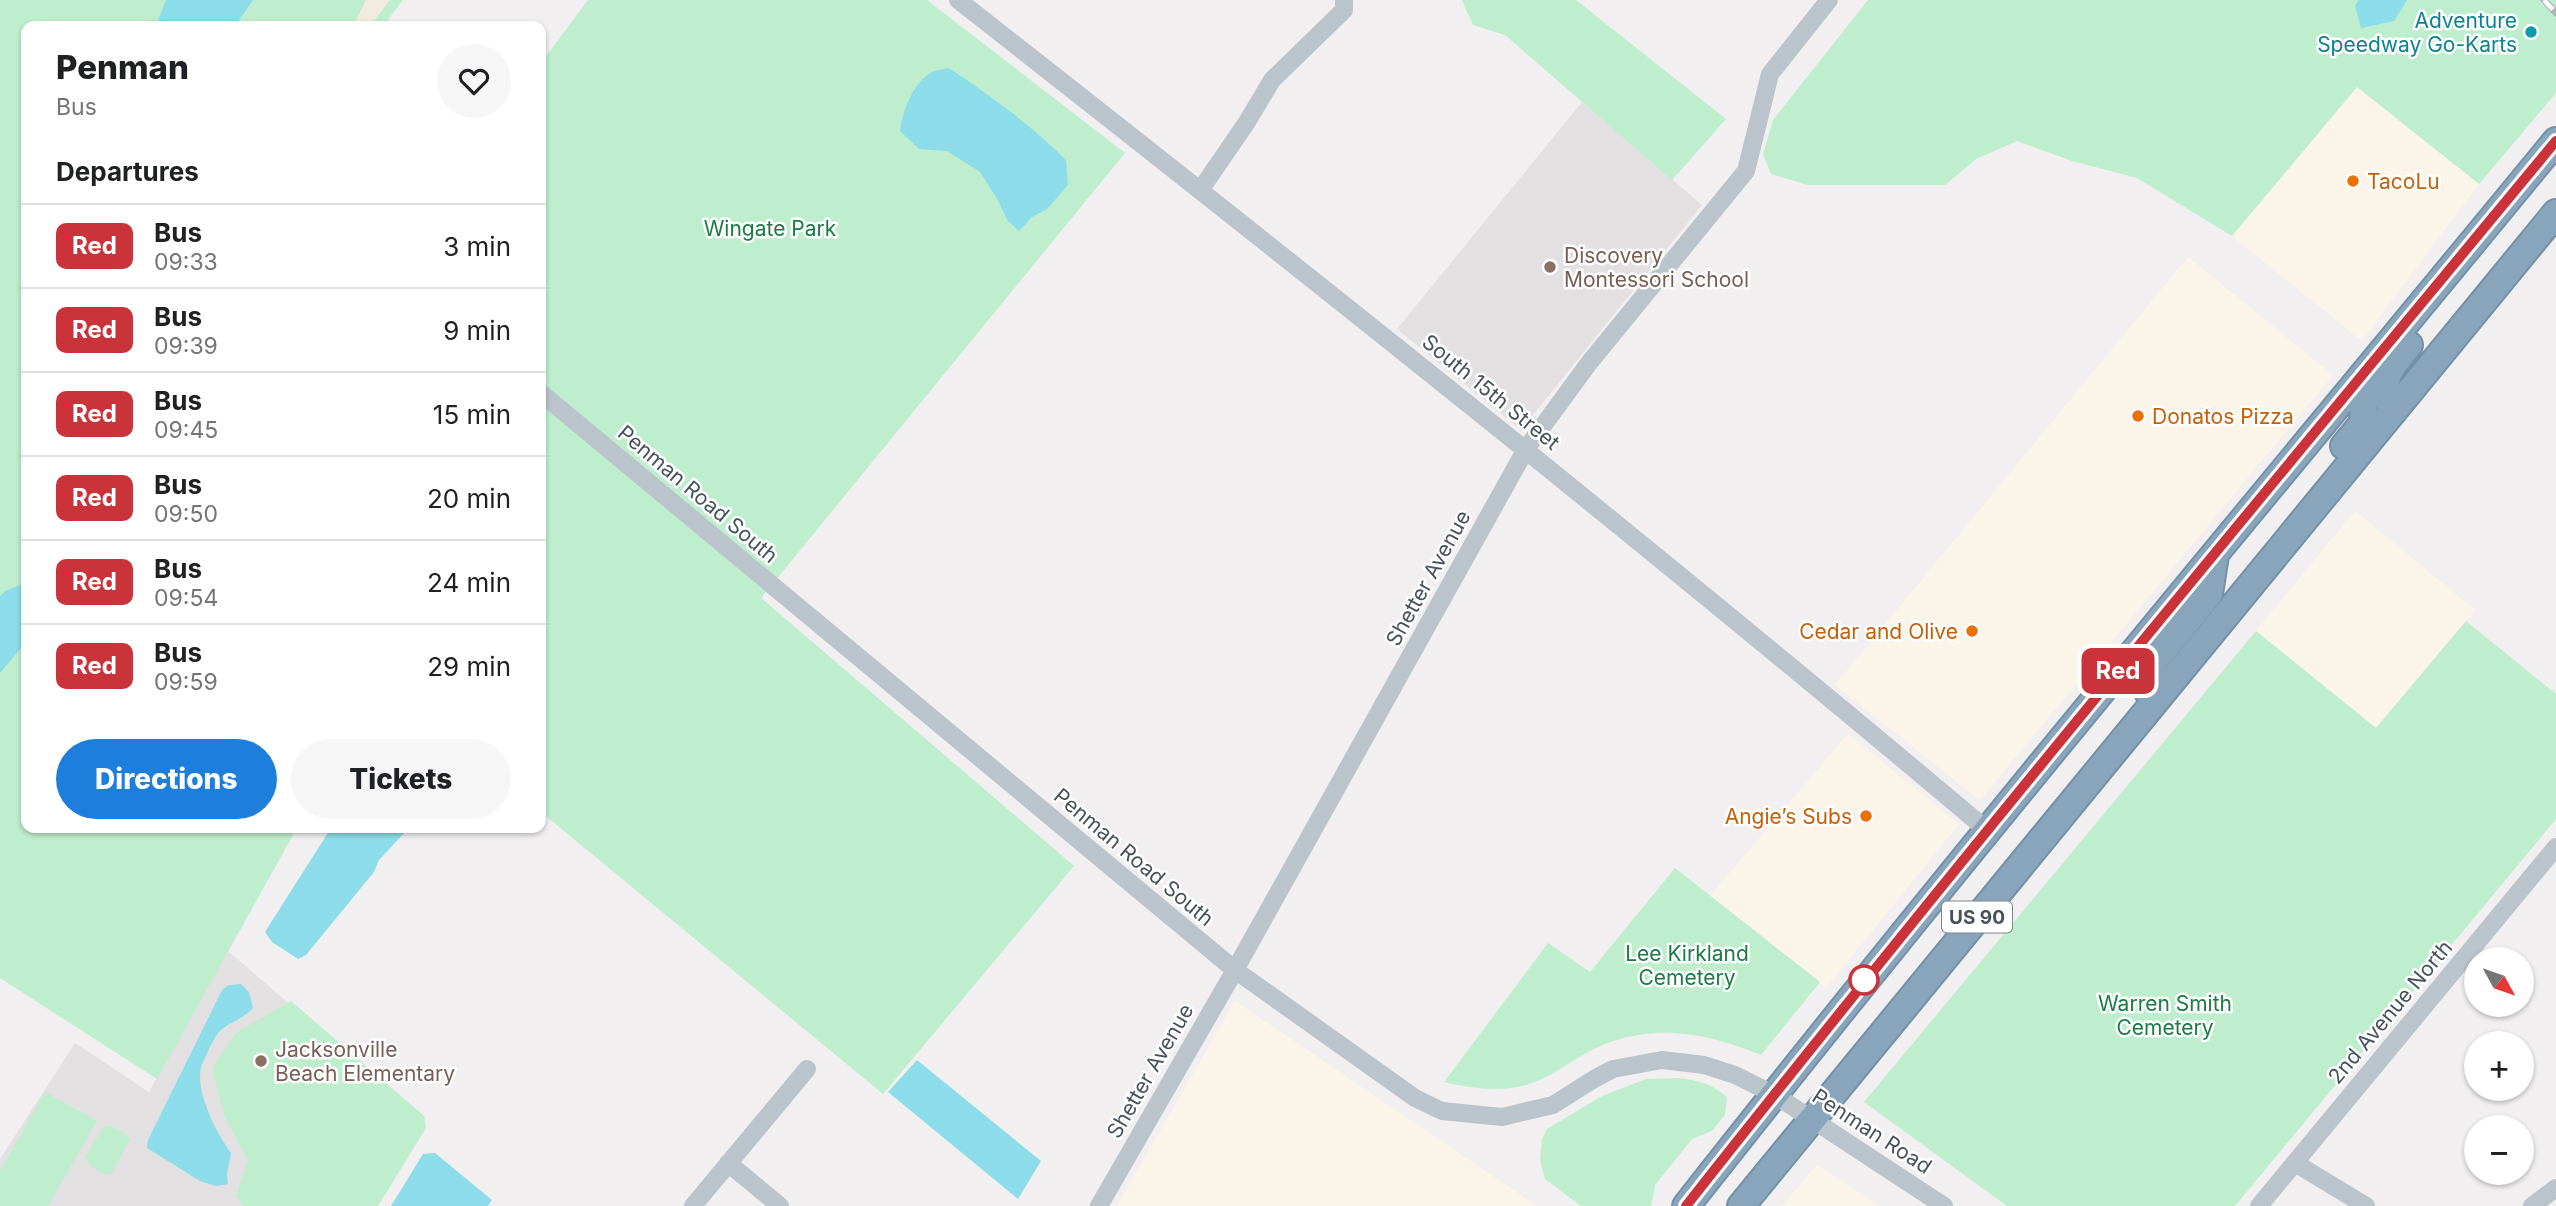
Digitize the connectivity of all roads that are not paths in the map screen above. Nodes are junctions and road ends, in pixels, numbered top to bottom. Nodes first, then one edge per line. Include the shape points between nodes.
1 (958, 0) edge
2 (1344, 0) edge
3 (1829, 0) edge
4 (2556, 141) edge
5 (1201, 189) junction
6 (2556, 213) edge
7 (2488, 223) junction
8 (2361, 379) junction
9 (546, 397) edge
10 (2393, 412) junction
11 (1526, 449) junction
12 (2216, 554) junction
13 (2237, 600) junction
14 (2154, 701) junction
15 (1987, 830) junction
16 (2556, 847) edge
17 (1235, 970) junction
18 (807, 1069) dead end
19 (1775, 1095) junction
20 (1811, 1118) junction
21 (728, 1163) junction
22 (2295, 1163) junction
23 (2556, 1188) edge
24 (693, 1206) edge
25 (780, 1206) edge
26 (1099, 1206) edge
27 (1685, 1206) edge
28 (1741, 1206) edge
29 (1944, 1206) edge
30 (2259, 1206) edge
31 (2366, 1206) edge
32 (2532, 1206) edge

1 - 5 street, South 15th Street
2 - 5 street via 1344,10 1272,80
3 - 11 street, Shetter Avenue via 1770,74 1746,171 1589,363
4 - 7 highway, US 90
5 - 11 street, South 15th Street
6 - 10 highway, US 90
7 - 8 highway, US 90
7 - 10 highway via 2496,241 2386,379 2385,395
8 - 12 highway, US 90
8 - 13 highway via 2363,423 2234,575
9 - 17 street, Penman Road South
10 - 13 highway, US 90
11 - 15 street, South 15th Street
11 - 17 street, Shetter Avenue
12 - 14 highway via 2209,594 2147,670 2143,680
12 - 15 highway, US 90
13 - 14 highway, US 90
14 - 20 highway, US 90
15 - 19 highway, US 90
16 - 22 street, 2nd Avenue North
17 - 19 street, Penman Road South via 1415,1098 1442,1111 1502,1117 1526,1112 1553,1105 1613,1069 1662,1060 1704,1065
17 - 26 street, Shetter Avenue
18 - 21 street
19 - 20 street, Penman Road
19 - 27 highway, US 90
20 - 28 highway, US 90
20 - 29 street, Penman Road
21 - 24 street
21 - 25 street
22 - 30 street, 2nd Avenue North
22 - 31 street
23 - 32 street

